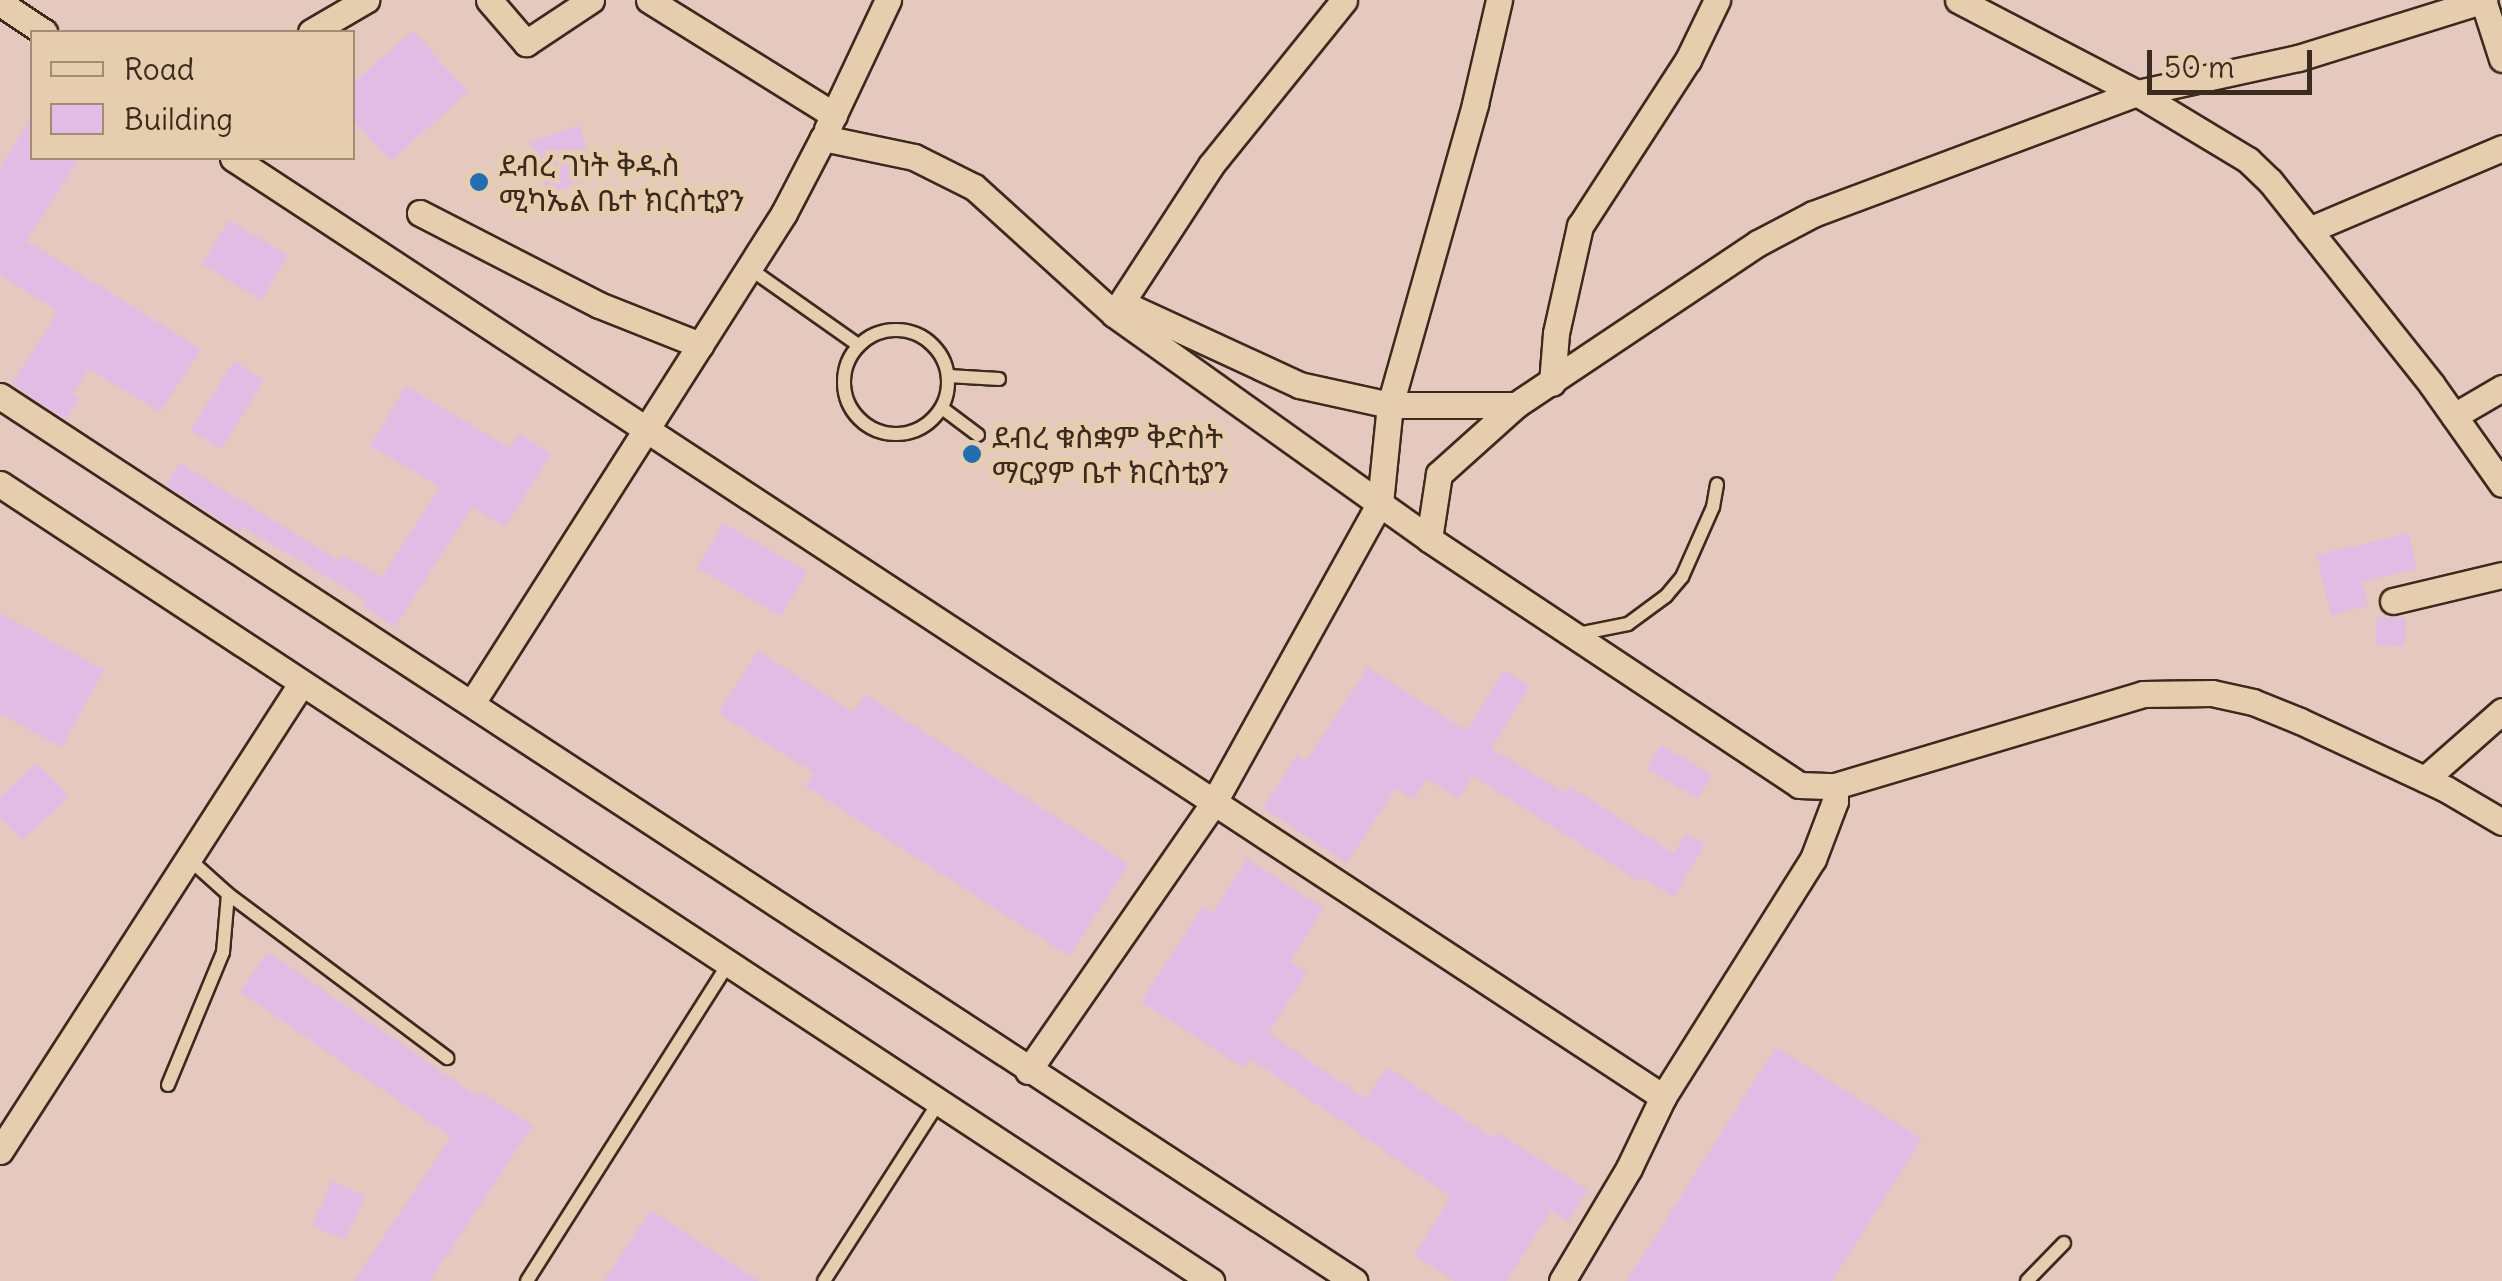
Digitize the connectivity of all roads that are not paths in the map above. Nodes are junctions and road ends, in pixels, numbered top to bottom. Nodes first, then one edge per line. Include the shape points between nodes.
1 (366, 0) edge
2 (488, 0) edge
3 (591, 0) edge
4 (649, 0) edge
5 (888, 0) edge
6 (1344, 0) edge
7 (1498, 0) edge
8 (1718, 0) edge
9 (1958, 0) edge
10 (2483, 0) edge
11 (0, 3) edge
12 (41, 30) edge
13 (314, 30) edge
14 (2502, 59) edge
15 (2137, 93) junction
16 (828, 127) junction
17 (2502, 148) edge
18 (236, 160) edge
19 (420, 213) dead end
20 (2309, 230) junction
21 (749, 268) junction
22 (1119, 309) junction
23 (700, 345) junction
24 (858, 345) junction
25 (948, 376) junction
26 (999, 379) dead end
27 (1552, 382) junction
28 (2502, 388) edge
29 (0, 396) edge
30 (1390, 406) junction
31 (1516, 406) junction
32 (942, 408) junction
33 (2454, 416) junction
34 (646, 429) junction
35 (978, 435) dead end
36 (0, 484) edge
37 (1717, 484) dead end
38 (2502, 484) edge
39 (1380, 502) junction
40 (1429, 539) junction
41 (2502, 576) edge
42 (2393, 602) dead end
43 (1570, 635) junction
44 (302, 684) junction
45 (472, 702) junction
46 (2502, 711) edge
47 (2425, 779) junction
48 (1835, 786) junction
49 (1214, 802) junction
50 (2502, 822) edge
51 (188, 859) junction
52 (228, 894) junction
53 (729, 964) junction
54 (446, 1058) dead end
55 (1028, 1072) junction
56 (168, 1085) dead end
57 (1662, 1097) junction
58 (939, 1102) junction
59 (0, 1151) edge
60 (2064, 1243) dead end
61 (527, 1281) edge
62 (824, 1281) edge
63 (1211, 1281) edge
64 (1354, 1281) edge
65 (1562, 1281) edge
66 (2027, 1281) edge

1 - 13 street
2 - 3 street via 526,43
4 - 16 street
5 - 16 street
6 - 22 street via 1212,166
7 - 30 street
8 - 27 street via 1688,60 1580,226
9 - 15 street
10 - 14 street
10 - 15 street via 2298,58
11 - 12 street
15 - 20 street via 2248,160
15 - 27 street via 1813,214
16 - 21 street
16 - 22 street via 974,186
17 - 20 street
18 - 34 street
19 - 23 street via 599,305
20 - 33 street
21 - 23 street
21 - 24 lane
22 - 30 street via 1298,386
22 - 39 street
23 - 34 street
24 - 25 lane via 880,332 917,333 937,348
24 - 32 lane via 844,379 849,404 864,423 900,434 924,426
25 - 26 lane
25 - 32 lane
27 - 31 street
28 - 33 street
29 - 45 street
30 - 31 street
30 - 39 street
31 - 40 street via 1439,474
32 - 35 lane
33 - 38 street
34 - 45 street
34 - 49 street
36 - 44 street
37 - 43 lane via 1706,525 1666,596 1628,624
39 - 40 street
39 - 49 street
40 - 43 street
41 - 42 street
43 - 48 street via 1798,785
44 - 51 street
44 - 53 street
45 - 55 street
46 - 47 street
47 - 48 street via 2300,721 2212,693 2142,694
47 - 50 street
48 - 57 street via 1813,859
49 - 55 street
49 - 57 street
51 - 52 lane
51 - 59 street
52 - 54 lane
52 - 56 lane via 223,952
53 - 58 street
53 - 61 lane
55 - 64 street
57 - 65 street
58 - 62 lane
58 - 63 street
60 - 66 lane

